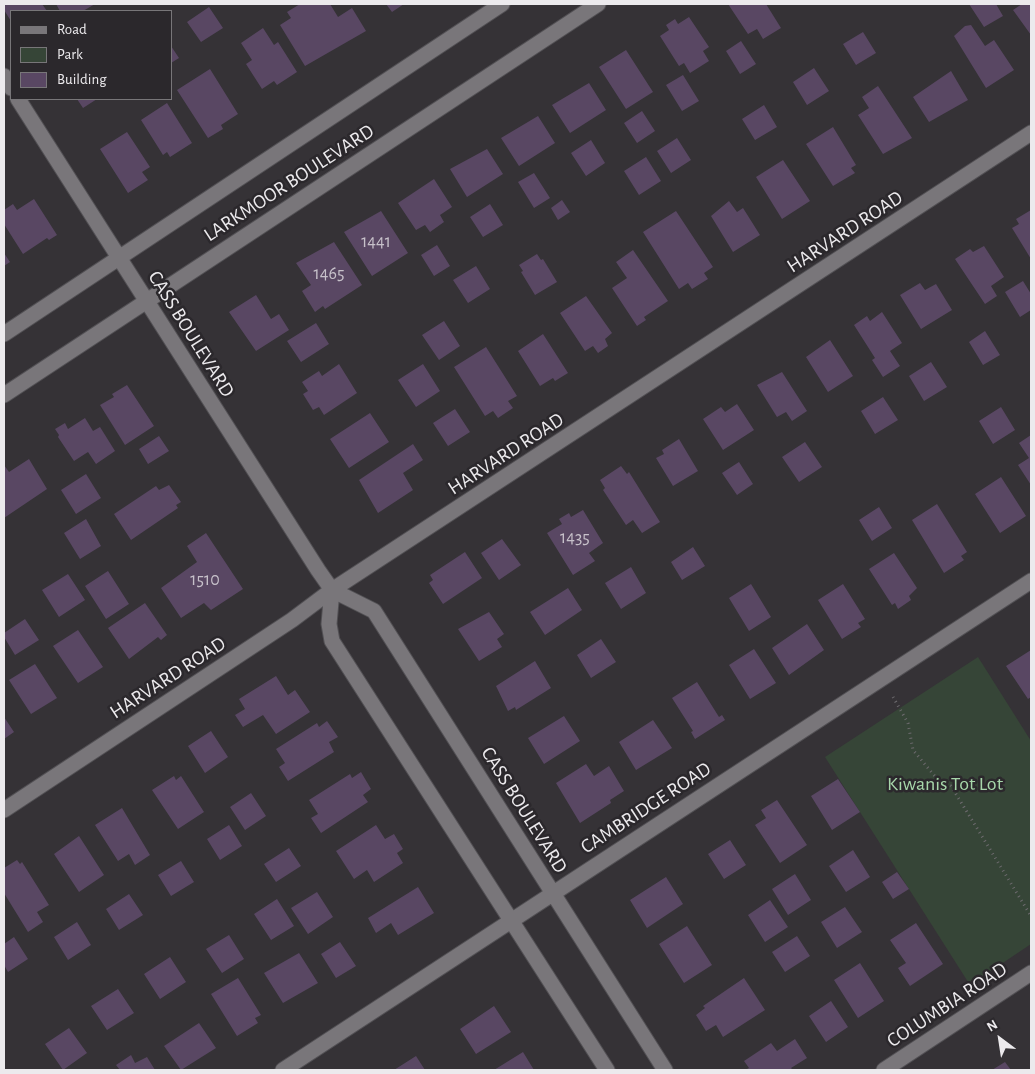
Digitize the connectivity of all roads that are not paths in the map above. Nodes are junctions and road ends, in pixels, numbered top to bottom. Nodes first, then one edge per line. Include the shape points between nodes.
1 (502, 4) edge
2 (598, 4) edge
3 (19, 100) edge
4 (1031, 133) edge
5 (118, 257) junction
6 (146, 302) junction
7 (4, 334) edge
8 (4, 396) edge
9 (1031, 581) edge
10 (332, 590) junction
11 (4, 810) edge
12 (553, 893) junction
13 (510, 921) junction
14 (1031, 974) edge
15 (283, 1070) edge
16 (607, 1070) edge
17 (665, 1070) edge
18 (884, 1070) edge

1 - 5 street, LARKMOOR BOULEVARD
2 - 6 street, LARKMOOR BOULEVARD
3 - 5 street, CASS BOULEVARD
4 - 10 street, HARVARD ROAD
5 - 6 street, CASS BOULEVARD
5 - 7 street, LARKMOOR BOULEVARD
6 - 8 street, LARKMOOR BOULEVARD
6 - 10 street, CASS BOULEVARD
9 - 12 street, CAMBRIDGE ROAD
10 - 11 street, HARVARD ROAD via 292,620
10 - 12 street, CASS BOULEVARD via 374,611
10 - 13 street via 329,624 332,641
12 - 13 street, CAMBRIDGE ROAD
12 - 17 street, CASS BOULEVARD
13 - 15 street, CAMBRIDGE ROAD
13 - 16 street
14 - 18 street, COLUMBIA ROAD

